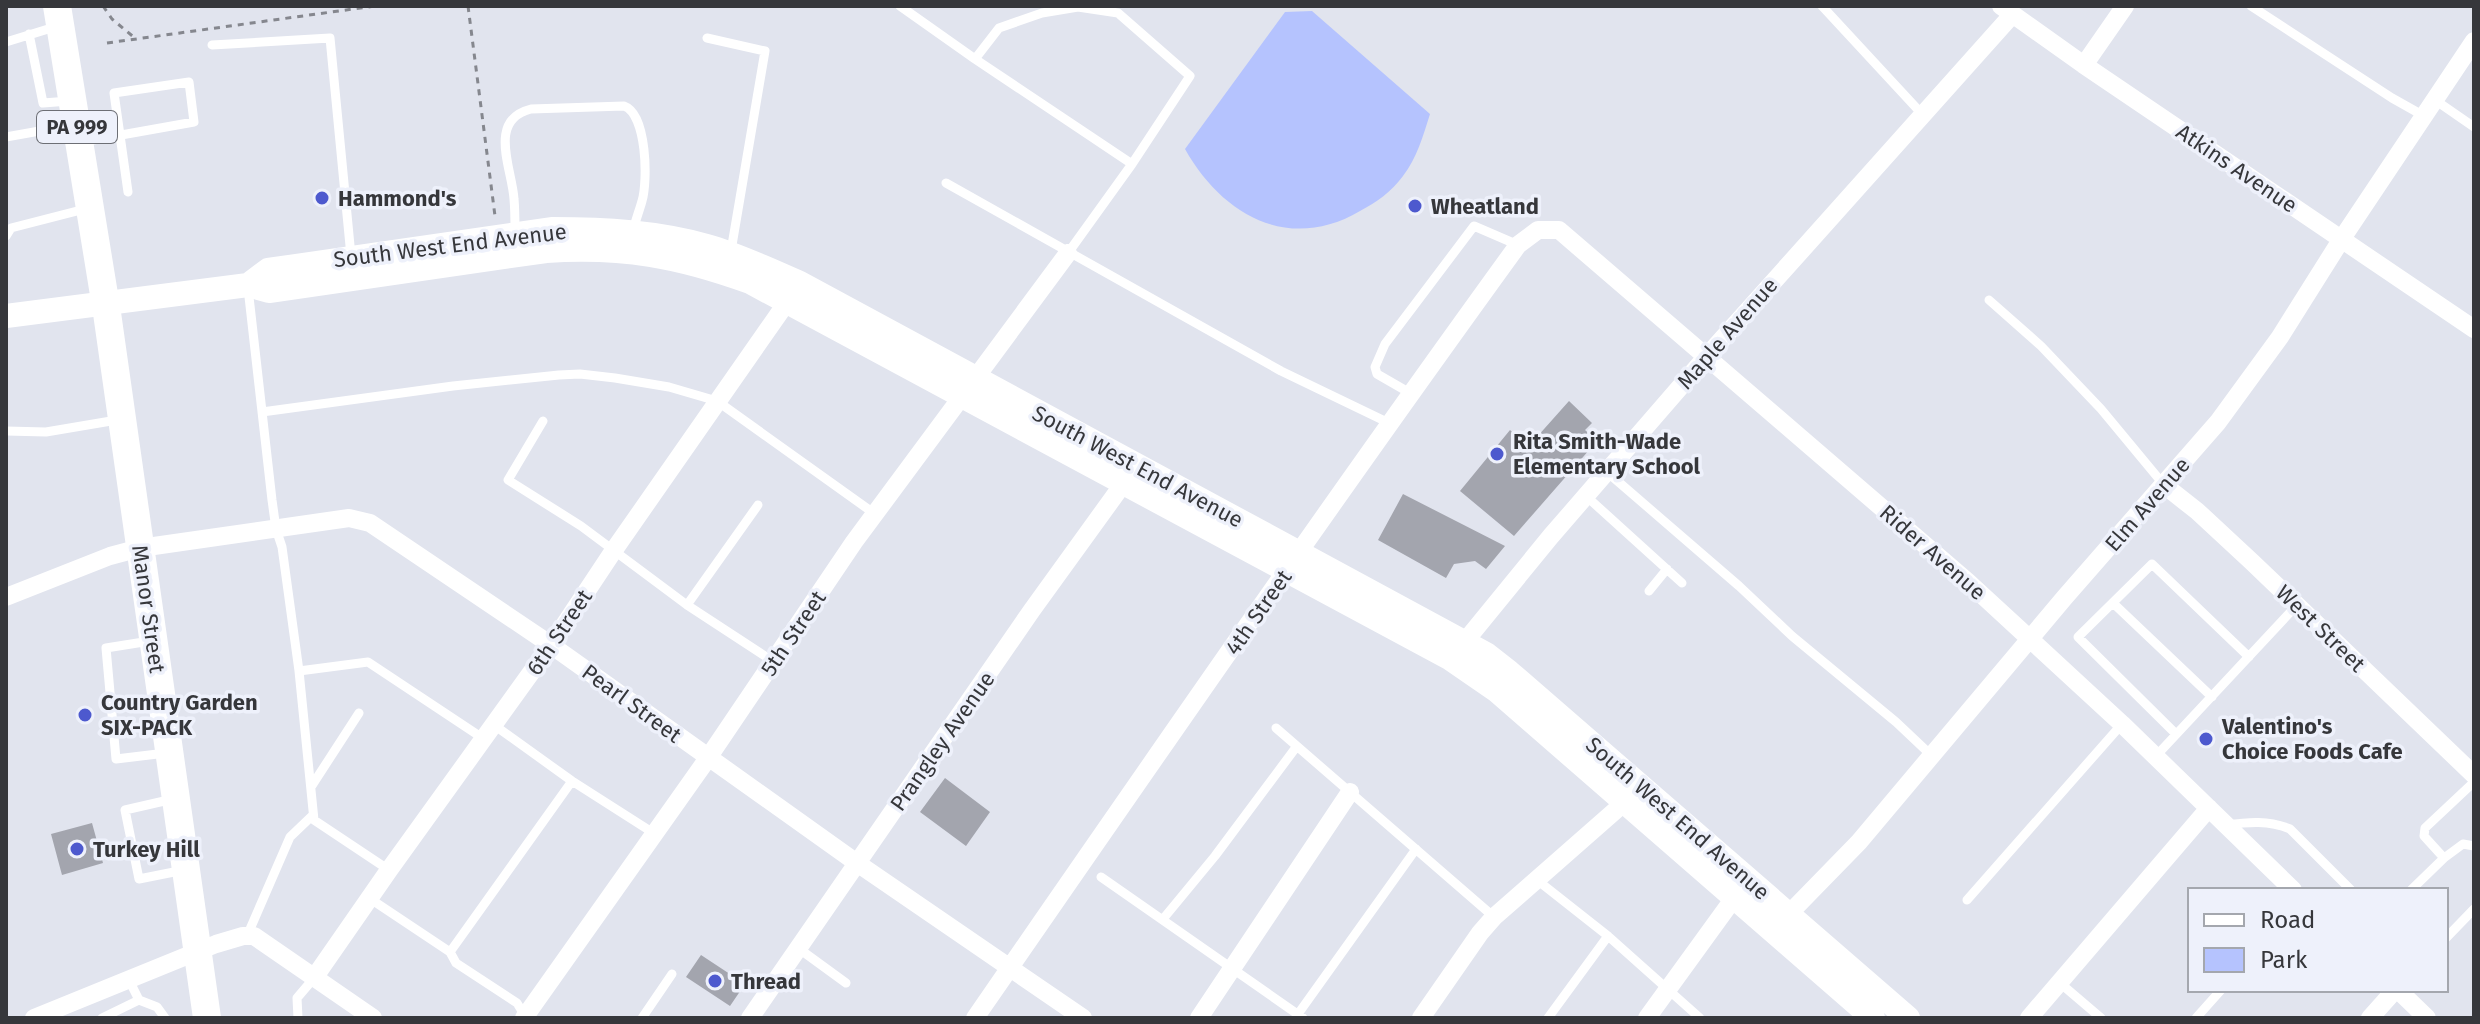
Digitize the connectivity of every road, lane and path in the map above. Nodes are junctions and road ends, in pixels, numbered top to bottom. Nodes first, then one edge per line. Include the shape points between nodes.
1 (103, 6) edge
2 (375, 6) edge
3 (468, 6) edge
4 (900, 6) edge
5 (1822, 6) edge
6 (2125, 6) edge
7 (2251, 6) edge
8 (2006, 10) edge
9 (59, 16) edge
10 (29, 34) junction
11 (707, 38) dead end
12 (136, 39) junction
13 (2474, 41) edge
14 (6, 42) edge
15 (107, 43) dead end
16 (212, 45) dead end
17 (975, 59) junction
18 (2084, 65) junction
19 (2430, 108) junction
20 (1922, 114) junction
21 (76, 122) junction
22 (2474, 127) edge
23 (119, 136) junction
24 (6, 137) edge
25 (1132, 164) junction
26 (946, 183) dead end
27 (128, 192) dead end
28 (89, 208) junction
29 (633, 232) junction
30 (6, 236) edge
31 (508, 238) junction
32 (2341, 240) junction
33 (1518, 245) junction
34 (1068, 253) junction
35 (730, 254) junction
36 (352, 268) junction
37 (248, 285) junction
38 (794, 293) junction
39 (1989, 300) dead end
40 (105, 303) junction
41 (6, 316) edge
42 (2474, 329) edge
43 (1707, 356) junction
44 (967, 387) junction
45 (1410, 393) junction
46 (717, 401) junction
47 (262, 412) junction
48 (122, 419) junction
49 (543, 421) dead end
50 (1389, 423) junction
51 (6, 431) edge
52 (1607, 472) junction
53 (1130, 474) junction
54 (2164, 485) junction
55 (1586, 496) junction
56 (758, 505) dead end
57 (875, 514) junction
58 (276, 529) junction
59 (140, 548) junction
60 (614, 550) junction
61 (1293, 562) junction
62 (1667, 569) junction
63 (1682, 583) dead end
64 (1649, 591) dead end
65 (6, 597) edge
66 (2113, 603) junction
67 (687, 605) junction
68 (2296, 606) junction
69 (2030, 639) junction
70 (153, 641) junction
71 (551, 645) junction
72 (1458, 650) junction
73 (2249, 657) junction
74 (774, 662) junction
75 (299, 671) junction
76 (2212, 697) junction
77 (359, 713) dead end
78 (2122, 724) junction
79 (1276, 728) dead end
80 (489, 732) junction
81 (2176, 734) junction
82 (1297, 746) junction
83 (169, 753) junction
84 (1932, 756) junction
85 (2156, 756) junction
86 (708, 758) junction
87 (2472, 772) edge
88 (572, 781) junction
89 (311, 787) junction
90 (1350, 792) junction
91 (1633, 795) junction
92 (176, 798) junction
93 (2209, 808) junction
94 (313, 815) junction
95 (2226, 825) junction
96 (655, 834) junction
97 (2474, 846) edge
98 (1416, 849) junction
99 (2444, 858) junction
100 (857, 863) junction
101 (186, 869) junction
102 (389, 870) junction
103 (1101, 877) dead end
104 (1537, 880) junction
105 (2291, 888) edge
106 (2349, 888) edge
107 (2413, 888) edge
108 (369, 898) junction
109 (1734, 898) junction
110 (1967, 900) dead end
111 (2474, 909) edge
112 (1494, 917) junction
113 (1163, 919) junction
114 (1780, 922) junction
115 (247, 936) junction
116 (1608, 936) junction
117 (2448, 936) edge
118 (798, 948) junction
119 (198, 952) junction
120 (450, 952) junction
121 (1232, 967) junction
122 (1009, 968) junction
123 (672, 974) dead end
124 (314, 978) junction
125 (129, 980) junction
126 (846, 983) dead end
127 (2060, 983) junction
128 (1668, 988) junction
129 (2219, 992) edge
130 (2394, 992) edge
131 (2398, 992) edge
132 (139, 1000) junction
133 (1875, 1013) edge
134 (45, 1016) edge
135 (1301, 1016) edge
136 (107, 1017) edge
137 (526, 1017) edge
138 (165, 1018) edge
139 (207, 1018) edge
140 (298, 1018) edge
141 (373, 1018) edge
142 (642, 1018) edge
143 (750, 1018) edge
144 (975, 1018) edge
145 (1083, 1018) edge
146 (1199, 1018) edge
147 (1421, 1018) edge
148 (1548, 1018) edge
149 (1647, 1018) edge
150 (1700, 1018) edge
151 (1908, 1018) edge
152 (2029, 1018) edge
153 (2101, 1018) edge
154 (2196, 1018) edge
155 (2370, 1018) edge
156 (2427, 1018) edge

1 - 12 path
2 - 12 path
3 - 31 path
4 - 17 lane
5 - 20 lane
6 - 18 street
7 - 19 lane via 2392,98
8 - 18 street, Atkins Avenue
8 - 20 street, Maple Avenue
9 - 10 lane
9 - 21 main road, PA 999
10 - 14 lane
10 - 21 lane via 43,103
11 - 35 lane via 765,51
12 - 15 path
13 - 19 street, Elm Avenue
16 - 36 lane via 330,38
17 - 25 lane
17 - 25 lane via 999,28 1042,13 1078,7 1118,13 1190,76
18 - 32 street, Atkins Avenue
19 - 22 lane
19 - 32 street, Elm Avenue
20 - 43 street, Maple Avenue
21 - 23 lane
21 - 24 lane
21 - 28 main road, PA 999
23 - 23 lane via 194,122 189,82 114,93
23 - 27 lane
25 - 34 lane
26 - 34 lane
28 - 30 lane via 11,228
28 - 40 main road, Manor Street / PA 999
29 - 31 main road, South West End Avenue via 553,229
29 - 31 lane via 644,166 632,110 531,109 512,118 505,141 514,198
29 - 35 main road, South West End Avenue
31 - 36 main road, South West End Avenue
31 - 38 main road, South West End Avenue via 668,256
32 - 42 street, Atkins Avenue
32 - 54 street, Elm Avenue via 2280,337
33 - 43 street, Rider Avenue via 1538,230 1559,230
33 - 45 street, 4th Street
33 - 45 lane via 1474,226 1385,344 1377,374
34 - 44 street, 5th Street
34 - 50 lane via 1281,371
35 - 38 main road, South West End Avenue
36 - 37 main road, South West End Avenue via 268,270
37 - 40 main road, South West End Avenue
37 - 47 lane
38 - 44 main road, South West End Avenue
38 - 46 street, 6th Street
39 - 54 lane via 2101,409
40 - 41 main road, South West End Avenue
40 - 48 main road, Manor Street / PA 999
43 - 52 street, Maple Avenue
43 - 69 street, Rider Avenue
44 - 53 main road, South West End Avenue
44 - 57 street, 5th Street
45 - 50 street, 4th Street
46 - 47 lane via 669,387 580,374
46 - 57 lane
46 - 60 street, 6th Street
47 - 58 lane
48 - 51 lane via 46,432
48 - 59 main road, Manor Street / PA 999
49 - 60 lane via 508,480
50 - 61 street, 4th Street
52 - 55 street, Maple Avenue
52 - 84 lane
53 - 61 main road, South West End Avenue
53 - 100 street, Prangley Avenue
54 - 68 street, West Street
54 - 69 street, Elm Avenue
55 - 62 lane
55 - 72 street, Maple Avenue
56 - 67 lane
57 - 74 street, 5th Street
58 - 59 street, Pearl Street
58 - 71 street, Pearl Street via 349,518 370,523
58 - 75 lane
59 - 65 street, Pearl Street
59 - 70 main road, Manor Street / PA 999
60 - 67 lane
60 - 71 street, 6th Street
61 - 72 main road, South West End Avenue
61 - 122 street, 4th Street
62 - 63 lane
62 - 64 lane
66 - 73 lane via 2152,564
66 - 76 lane
66 - 81 lane via 2078,637
67 - 74 lane
68 - 73 lane
68 - 87 street, West Street
69 - 78 street, Rider Avenue
69 - 84 street, Elm Avenue
70 - 83 main road, Manor Street / PA 999
70 - 83 lane via 106,648 116,759
71 - 80 street, 6th Street
71 - 86 street, Pearl Street
72 - 91 main road, South West End Avenue via 1509,672
73 - 76 lane
74 - 86 street, 5th Street
75 - 80 lane via 368,662
75 - 89 lane
76 - 81 lane
77 - 89 lane
78 - 85 street, Rider Avenue
78 - 110 lane
79 - 82 lane
80 - 88 lane
80 - 102 street, 6th Street
81 - 85 lane
82 - 90 lane
82 - 113 lane
83 - 92 main road, Manor Street / PA 999
84 - 114 street, Elm Avenue via 1859,842
85 - 93 street, Rider Avenue
86 - 96 street, 5th Street
86 - 100 street, Pearl Street
87 - 99 lane via 2425,828 2424,836
88 - 96 lane
88 - 120 lane
89 - 94 lane
90 - 98 lane
90 - 121 street
91 - 104 street
91 - 109 main road, South West End Avenue
91 - 114 main road, South West End Avenue
92 - 101 main road, Manor Street / PA 999
92 - 101 lane via 125,810 139,879
93 - 95 street, Rider Avenue
93 - 127 street
94 - 102 lane
94 - 115 lane via 290,837
95 - 105 street, Rider Avenue
95 - 106 lane via 2247,822 2290,829
96 - 137 street, 5th Street
97 - 99 lane via 2463,844
98 - 112 lane
98 - 135 lane
99 - 107 lane
100 - 118 street, Prangley Avenue
100 - 122 street, Pearl Street
101 - 119 main road, Manor Street / PA 999
102 - 108 street, 6th Street
103 - 113 lane
104 - 112 street
104 - 116 lane
108 - 120 lane
108 - 124 street, 6th Street
109 - 114 main road, South West End Avenue
109 - 128 street
111 - 117 lane
112 - 147 street
113 - 121 lane
114 - 133 main road, South West End Avenue
115 - 119 street
115 - 124 street
116 - 128 lane
116 - 148 lane
118 - 126 lane
118 - 143 street, Prangley Avenue
119 - 125 street
119 - 139 main road, Manor Street / PA 999
120 - 137 lane via 456,963 517,1003
121 - 135 lane
121 - 146 street
122 - 144 street, 4th Street
122 - 145 street, Pearl Street
123 - 142 lane
124 - 140 lane via 297,998
124 - 141 street
125 - 132 lane
125 - 134 street
127 - 152 street
127 - 153 lane
128 - 149 street
128 - 150 lane
129 - 154 lane
130 - 155 street
131 - 156 street
132 - 136 lane
132 - 138 lane via 157,1007
133 - 151 main road, South West End Avenue

